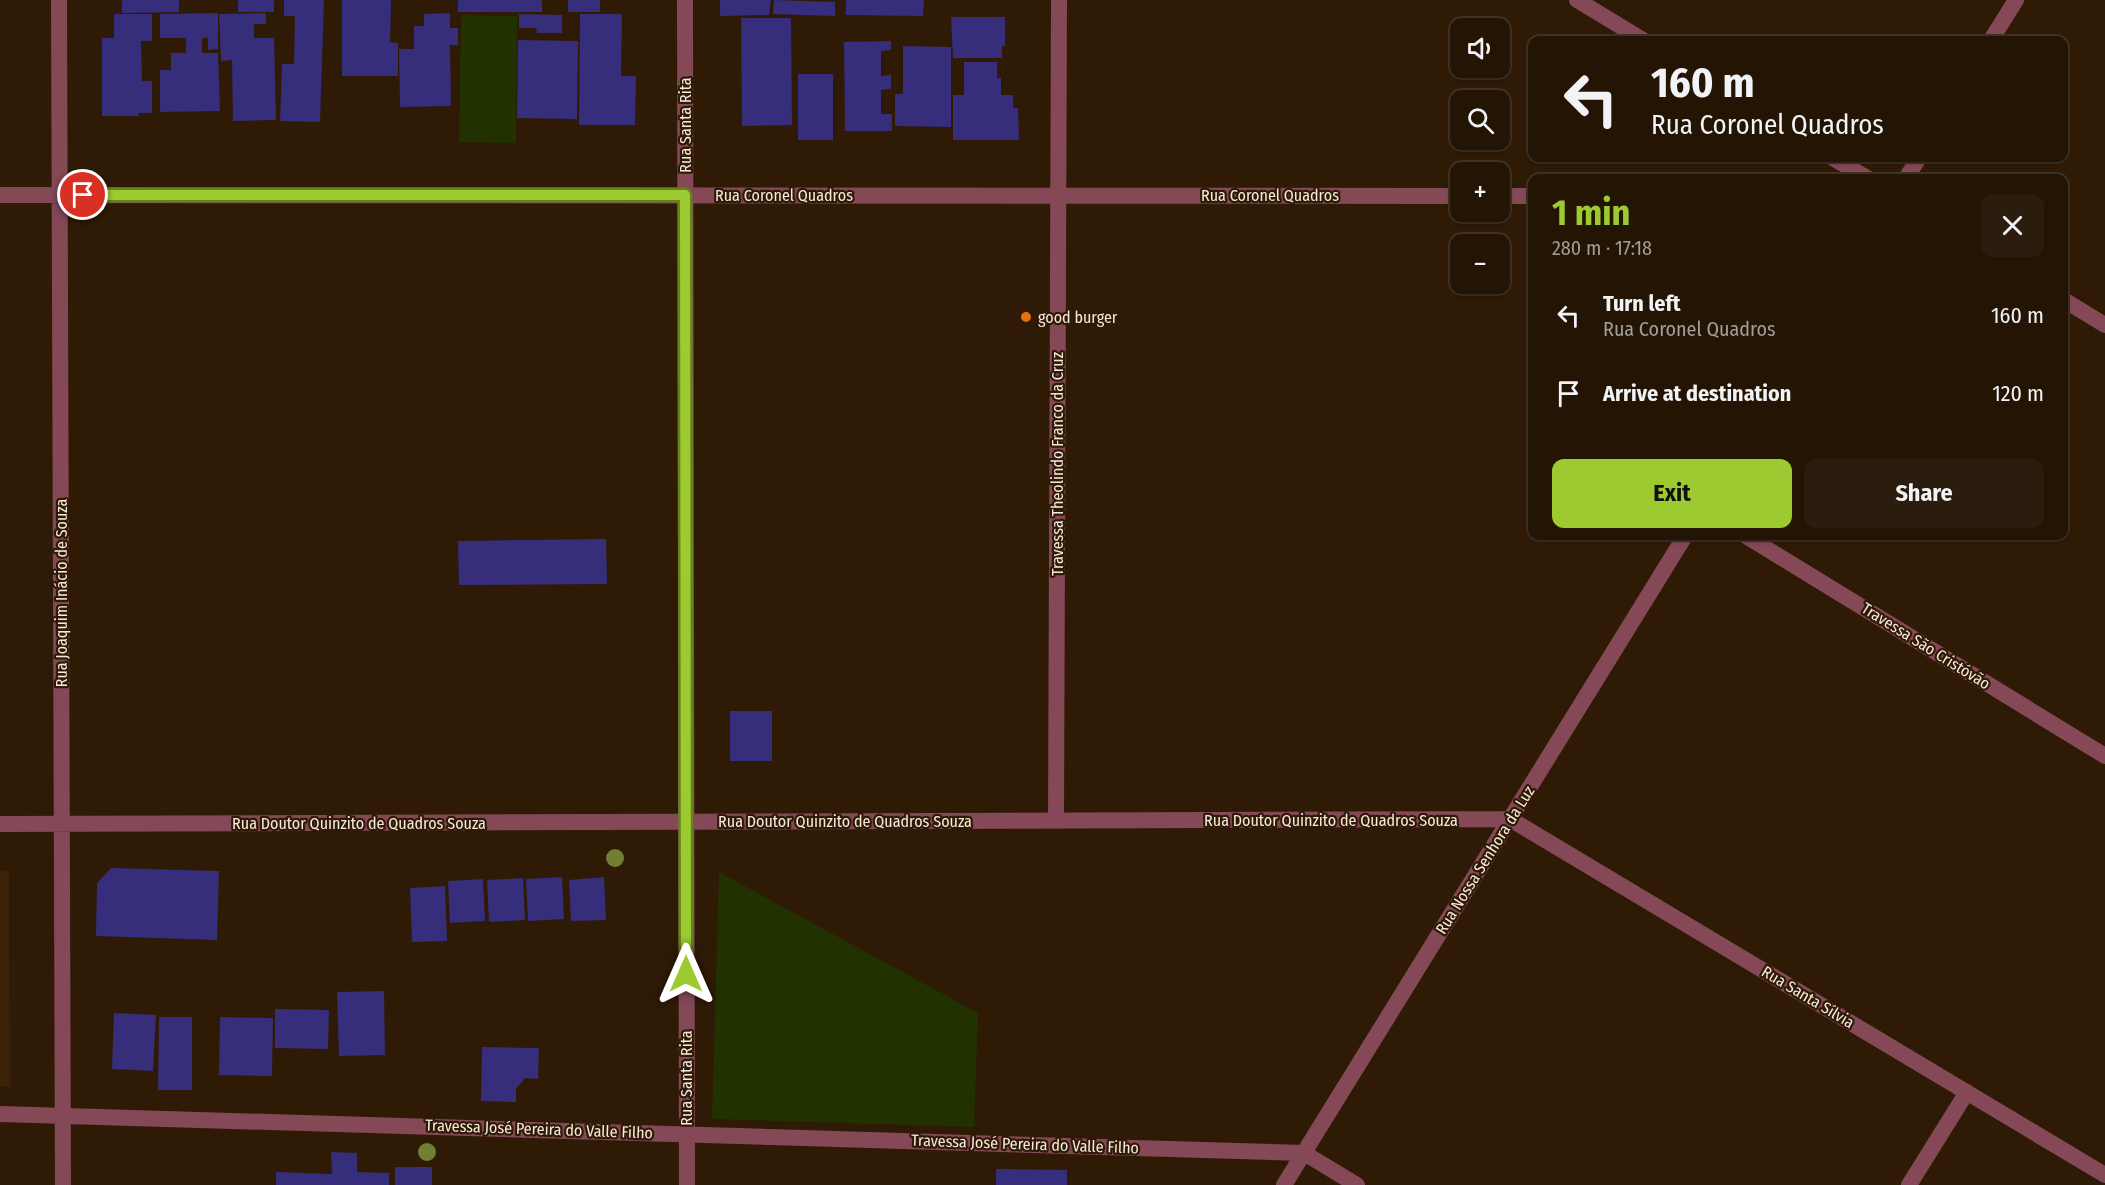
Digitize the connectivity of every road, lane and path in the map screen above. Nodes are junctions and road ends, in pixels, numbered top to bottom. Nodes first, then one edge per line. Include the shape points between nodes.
1 (59, 0) edge
2 (685, 0) edge
3 (1059, 0) edge
4 (1577, 0) edge
5 (2016, 0) edge
6 (1636, 36) edge
7 (1994, 36) edge
8 (1840, 162) edge
9 (1860, 174) edge
10 (0, 195) edge
11 (60, 195) junction
12 (685, 195) junction
13 (1058, 195) junction
14 (1450, 195) edge
15 (1510, 195) edge
16 (1528, 196) edge
17 (2068, 302) edge
18 (2105, 325) edge
19 (1683, 540) edge
20 (1753, 540) edge
21 (2105, 756) edge
22 (1510, 819) junction
23 (1056, 821) junction
24 (686, 822) junction
25 (0, 824) edge
26 (62, 824) junction
27 (1966, 1092) junction
28 (0, 1114) edge
29 (63, 1116) junction
30 (687, 1134) junction
31 (1304, 1153) junction
32 (2105, 1175) edge
33 (63, 1185) edge
34 (687, 1185) edge
35 (1284, 1185) edge
36 (1357, 1185) edge
37 (1909, 1185) edge

1 - 11 street, Rua Joaquim Inácio de Souza
2 - 12 street, Rua Santa Rita
3 - 13 street, Travessa Theolindo Franco da Cruz
4 - 6 street
5 - 7 street
8 - 9 street
10 - 11 street, Rua Coronel Quadros
11 - 12 street, Rua Coronel Quadros
11 - 26 street, Rua Joaquim Inácio de Souza
12 - 13 street, Rua Coronel Quadros
12 - 24 street, Rua Santa Rita
13 - 14 street, Rua Coronel Quadros
13 - 23 street, Travessa Theolindo Franco da Cruz
15 - 16 street
17 - 18 street
19 - 22 street, Rua Nossa Senhora da Luz
20 - 21 street, Travessa São Cristóvão
22 - 23 street, Rua Doutor Quinzito de Quadros Souza
22 - 27 street, Rua Santa Sílvia
22 - 31 street, Rua Nossa Senhora da Luz
23 - 24 street, Rua Doutor Quinzito de Quadros Souza
24 - 26 street, Rua Doutor Quinzito de Quadros Souza
24 - 30 street, Rua Santa Rita
25 - 26 street, Rua Doutor Quinzito de Quadros Souza
26 - 29 street, Rua Joaquim Inácio de Souza
27 - 32 street, Rua Santa Sílvia
27 - 37 street
28 - 29 street, Travessa José Pereira do Valle Filho
29 - 30 street, Travessa José Pereira do Valle Filho
29 - 33 street, Rua Joaquim Inácio de Souza
30 - 31 street, Travessa José Pereira do Valle Filho
30 - 34 street, Rua Santa Rita
31 - 35 street, Rua Nossa Senhora da Luz
31 - 36 street, Travessa José Pereira do Valle Filho

